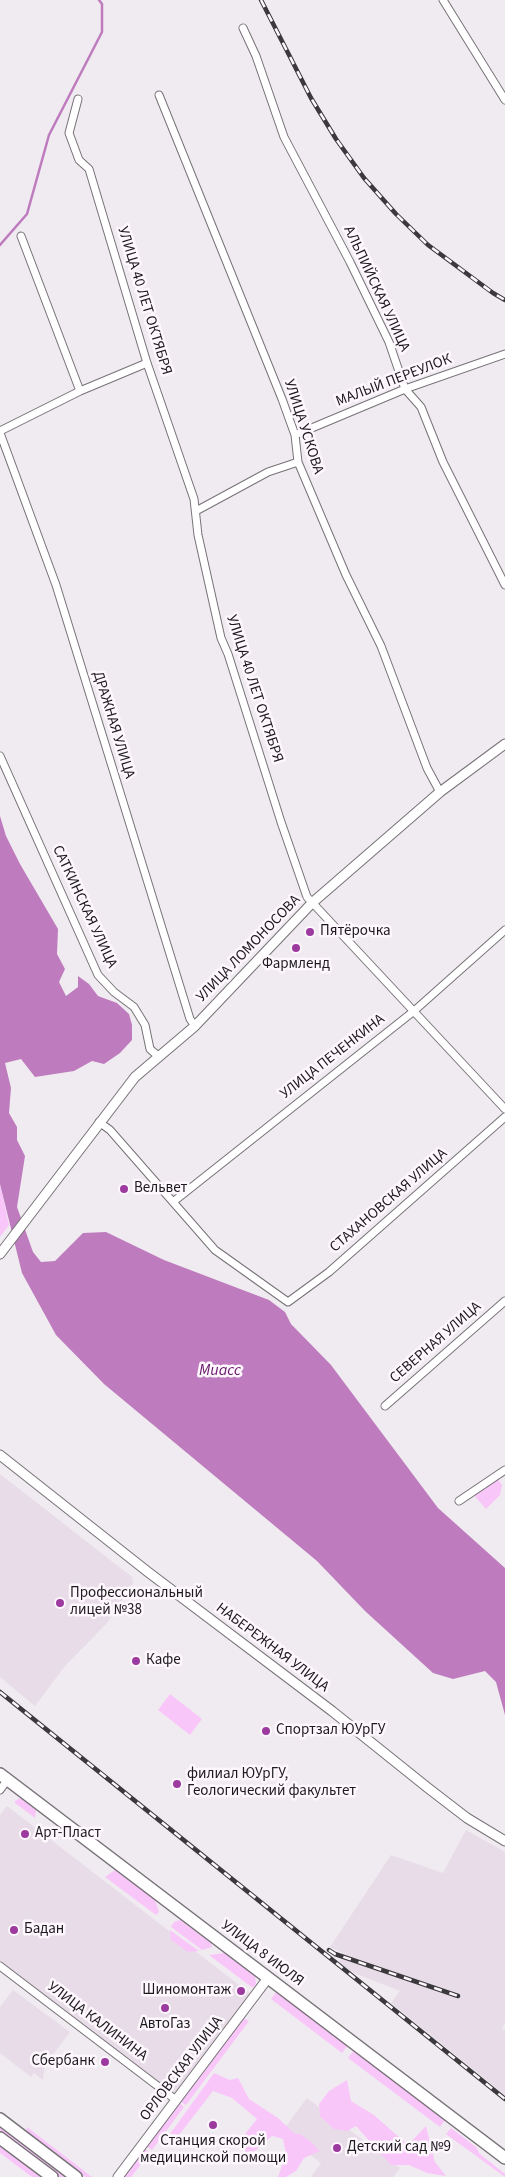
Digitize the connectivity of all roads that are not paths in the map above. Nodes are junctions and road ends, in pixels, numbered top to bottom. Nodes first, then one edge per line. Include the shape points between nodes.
1 (443, 0) edge
2 (243, 28) dead end
3 (159, 95) dead end
4 (78, 99) dead end
5 (505, 100) edge
6 (21, 236) dead end
7 (505, 354) edge
8 (147, 363) junction
9 (405, 389) junction
10 (80, 391) junction
11 (0, 432) edge
12 (295, 435) junction
13 (298, 462) junction
14 (196, 511) junction
15 (505, 585) edge
16 (505, 744) edge
17 (0, 756) edge
18 (440, 792) junction
19 (312, 903) junction
20 (505, 930) edge
21 (414, 1012) junction
22 (195, 1026) junction
23 (158, 1056) junction
24 (505, 1109) edge
25 (505, 1117) edge
26 (100, 1122) junction
27 (173, 1202) junction
28 (0, 1254) edge
29 (505, 1301) edge
30 (385, 1406) dead end
31 (0, 1455) edge
32 (505, 1470) edge
33 (459, 1501) dead end
34 (4, 1776) edge
35 (0, 1790) edge
36 (505, 1841) edge
37 (0, 1966) edge
38 (268, 1978) junction
39 (176, 2100) junction
40 (0, 2119) edge
41 (0, 2138) edge
42 (505, 2158) edge
43 (52, 2177) edge
44 (76, 2177) edge
45 (118, 2177) edge

1 - 5 street
2 - 9 street, АЛЬПИЙСКАЯ УЛИЦА via 284,137 389,342
3 - 12 street, УЛИЦА УСКОВА
4 - 8 street, УЛИЦА 40 ЛЕТ ОКТЯБРЯ via 70,133 79,160 89,169
6 - 10 street
7 - 9 street, МАЛЫЙ ПЕРЕУЛОК
8 - 10 street
8 - 14 street, УЛИЦА 40 ЛЕТ ОКТЯБРЯ
9 - 12 street, МАЛЫЙ ПЕРЕУЛОК
9 - 15 street, АЛЬПИЙСКАЯ УЛИЦА via 421,406 443,462
10 - 11 street
11 - 22 street, ДРАЖНАЯ УЛИЦА via 56,585 190,1019
12 - 13 street, УЛИЦА УСКОВА
13 - 14 street via 268,472
13 - 18 street, УЛИЦА УСКОВА via 346,575 381,646 427,768
14 - 19 street, УЛИЦА 40 ЛЕТ ОКТЯБРЯ via 198,535 221,638 281,822 307,897
16 - 18 street, УЛИЦА ЛОМОНОСОВА
17 - 23 street, САТКИНСКАЯ УЛИЦА via 98,975 134,1007 145,1025 150,1049
18 - 19 street, УЛИЦА ЛОМОНОСОВА
19 - 21 street, УЛИЦА 40 ЛЕТ ОКТЯБРЯ
19 - 22 street, УЛИЦА ЛОМОНОСОВА
20 - 21 street, УЛИЦА ПЕЧЕНКИНА
21 - 24 street, УЛИЦА 40 ЛЕТ ОКТЯБРЯ
21 - 27 street, УЛИЦА ПЕЧЕНКИНА
22 - 23 street, УЛИЦА ЛОМОНОСОВА
23 - 26 street, УЛИЦА ЛОМОНОСОВА via 135,1076
25 - 27 street, СТАХАНОВСКАЯ УЛИЦА via 329,1272 288,1302 216,1250
26 - 27 street
26 - 28 street, УЛИЦА ЛОМОНОСОВА
29 - 30 street, СЕВЕРНАЯ УЛИЦА
31 - 36 street, НАБЕРЕЖНАЯ УЛИЦА via 148,1572 332,1710 428,1788 470,1820
32 - 33 street
34 - 35 street
34 - 38 main road, УЛИЦА 8 ИЮЛЯ
37 - 39 street, УЛИЦА КАЛИНИНА
38 - 39 street, ОРЛОВСКАЯ УЛИЦА
38 - 42 main road, УЛИЦА 8 ИЮЛЯ
39 - 45 street, ОРЛОВСКАЯ УЛИЦА
40 - 44 main road
41 - 43 main road

